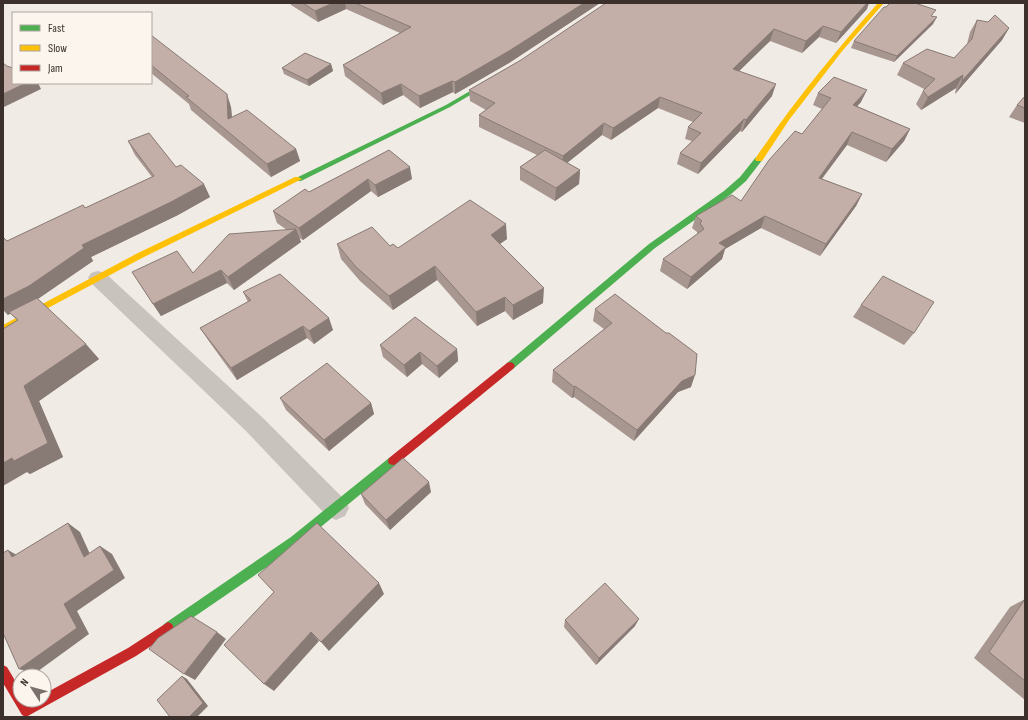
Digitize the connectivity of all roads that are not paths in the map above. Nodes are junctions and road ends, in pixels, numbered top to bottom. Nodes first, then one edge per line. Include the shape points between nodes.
1 (881, 3) edge
2 (502, 75) edge
3 (98, 278) junction
4 (3, 329) edge
5 (336, 508) junction
6 (3, 671) edge

1 - 5 street via 786,119 757,163 743,179 652,246 558,327
2 - 3 street via 448,106 138,256
3 - 4 street
3 - 5 street via 254,424
5 - 6 street via 295,541 144,644 26,711

